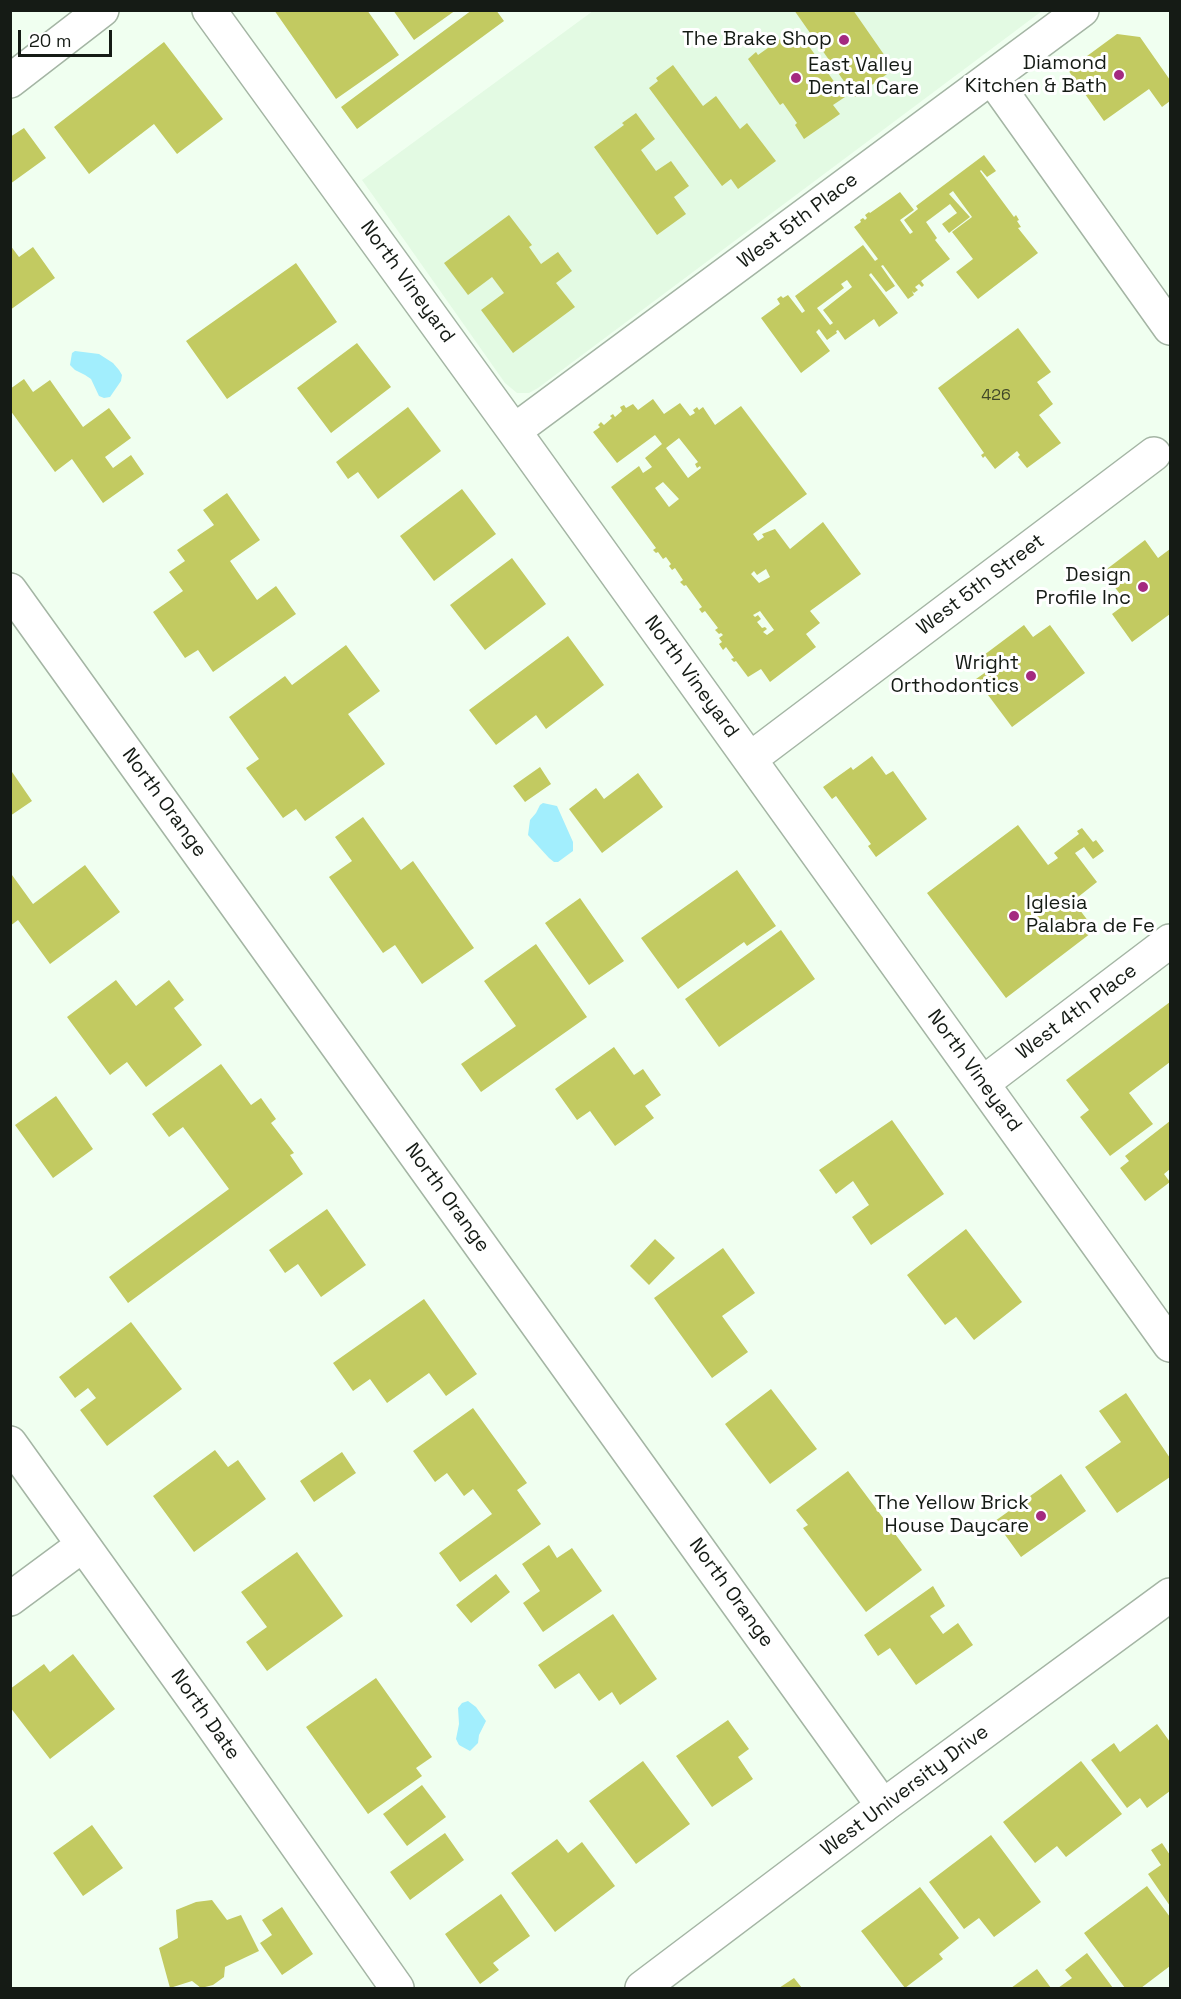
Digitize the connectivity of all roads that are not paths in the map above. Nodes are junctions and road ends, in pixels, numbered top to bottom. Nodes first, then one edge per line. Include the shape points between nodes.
1 (209, 10) edge
2 (1082, 10) edge
3 (94, 13) edge
4 (992, 78) junction
5 (10, 81) edge
6 (1170, 328) edge
7 (514, 431) junction
8 (1154, 454) dead end
9 (10, 590) edge
10 (750, 759) junction
11 (1170, 941) edge
12 (982, 1083) junction
13 (1170, 1345) edge
14 (10, 1443) edge
15 (84, 1545) junction
16 (1170, 1595) edge
17 (10, 1599) edge
18 (884, 1806) junction
19 (397, 1989) edge
20 (642, 1989) edge

1 - 7 street, North Vineyard
2 - 4 street, West 5th Place
3 - 5 street
4 - 6 street
4 - 7 street, West 5th Place
7 - 10 street, North Vineyard
8 - 10 street, West 5th Street
9 - 18 street, North Orange
10 - 12 street, North Vineyard
11 - 12 street, West 4th Place
12 - 13 street, North Vineyard
14 - 15 street, North Date
15 - 17 street
15 - 19 street, North Date
16 - 18 street, West University Drive
18 - 20 street, West University Drive

